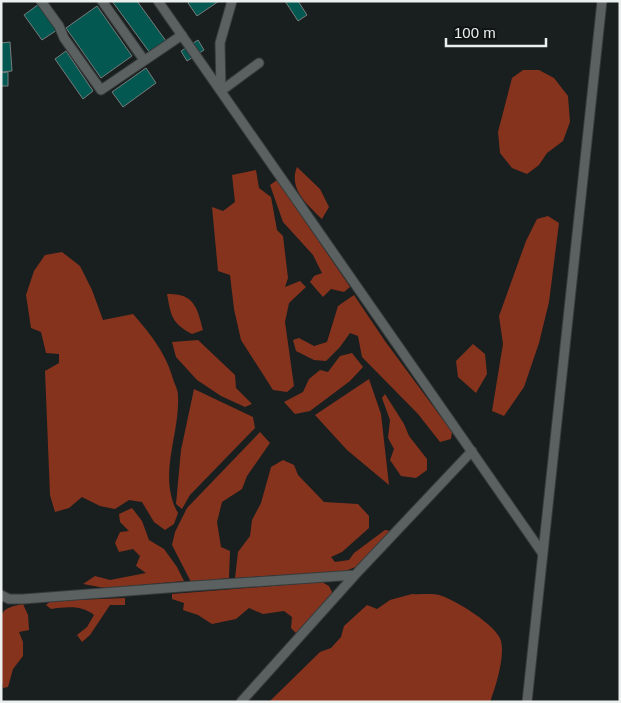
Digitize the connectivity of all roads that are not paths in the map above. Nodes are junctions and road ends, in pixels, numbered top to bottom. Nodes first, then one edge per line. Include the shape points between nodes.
1 (41, 1) edge
2 (102, 1) edge
3 (158, 1) edge
4 (232, 1) edge
5 (602, 1) edge
6 (182, 35) junction
7 (144, 60) junction
8 (259, 63) dead end
9 (221, 91) junction
10 (472, 452) junction
11 (543, 554) junction
12 (355, 575) junction
13 (1, 596) edge
14 (241, 702) edge
15 (527, 702) edge

1 - 7 street via 101,90
2 - 7 street
3 - 6 street
4 - 9 street via 220,43
5 - 11 street
6 - 7 street
6 - 9 street
8 - 9 street
9 - 10 street
10 - 11 street
10 - 12 street
11 - 15 street
12 - 13 street via 23,600
12 - 14 street

